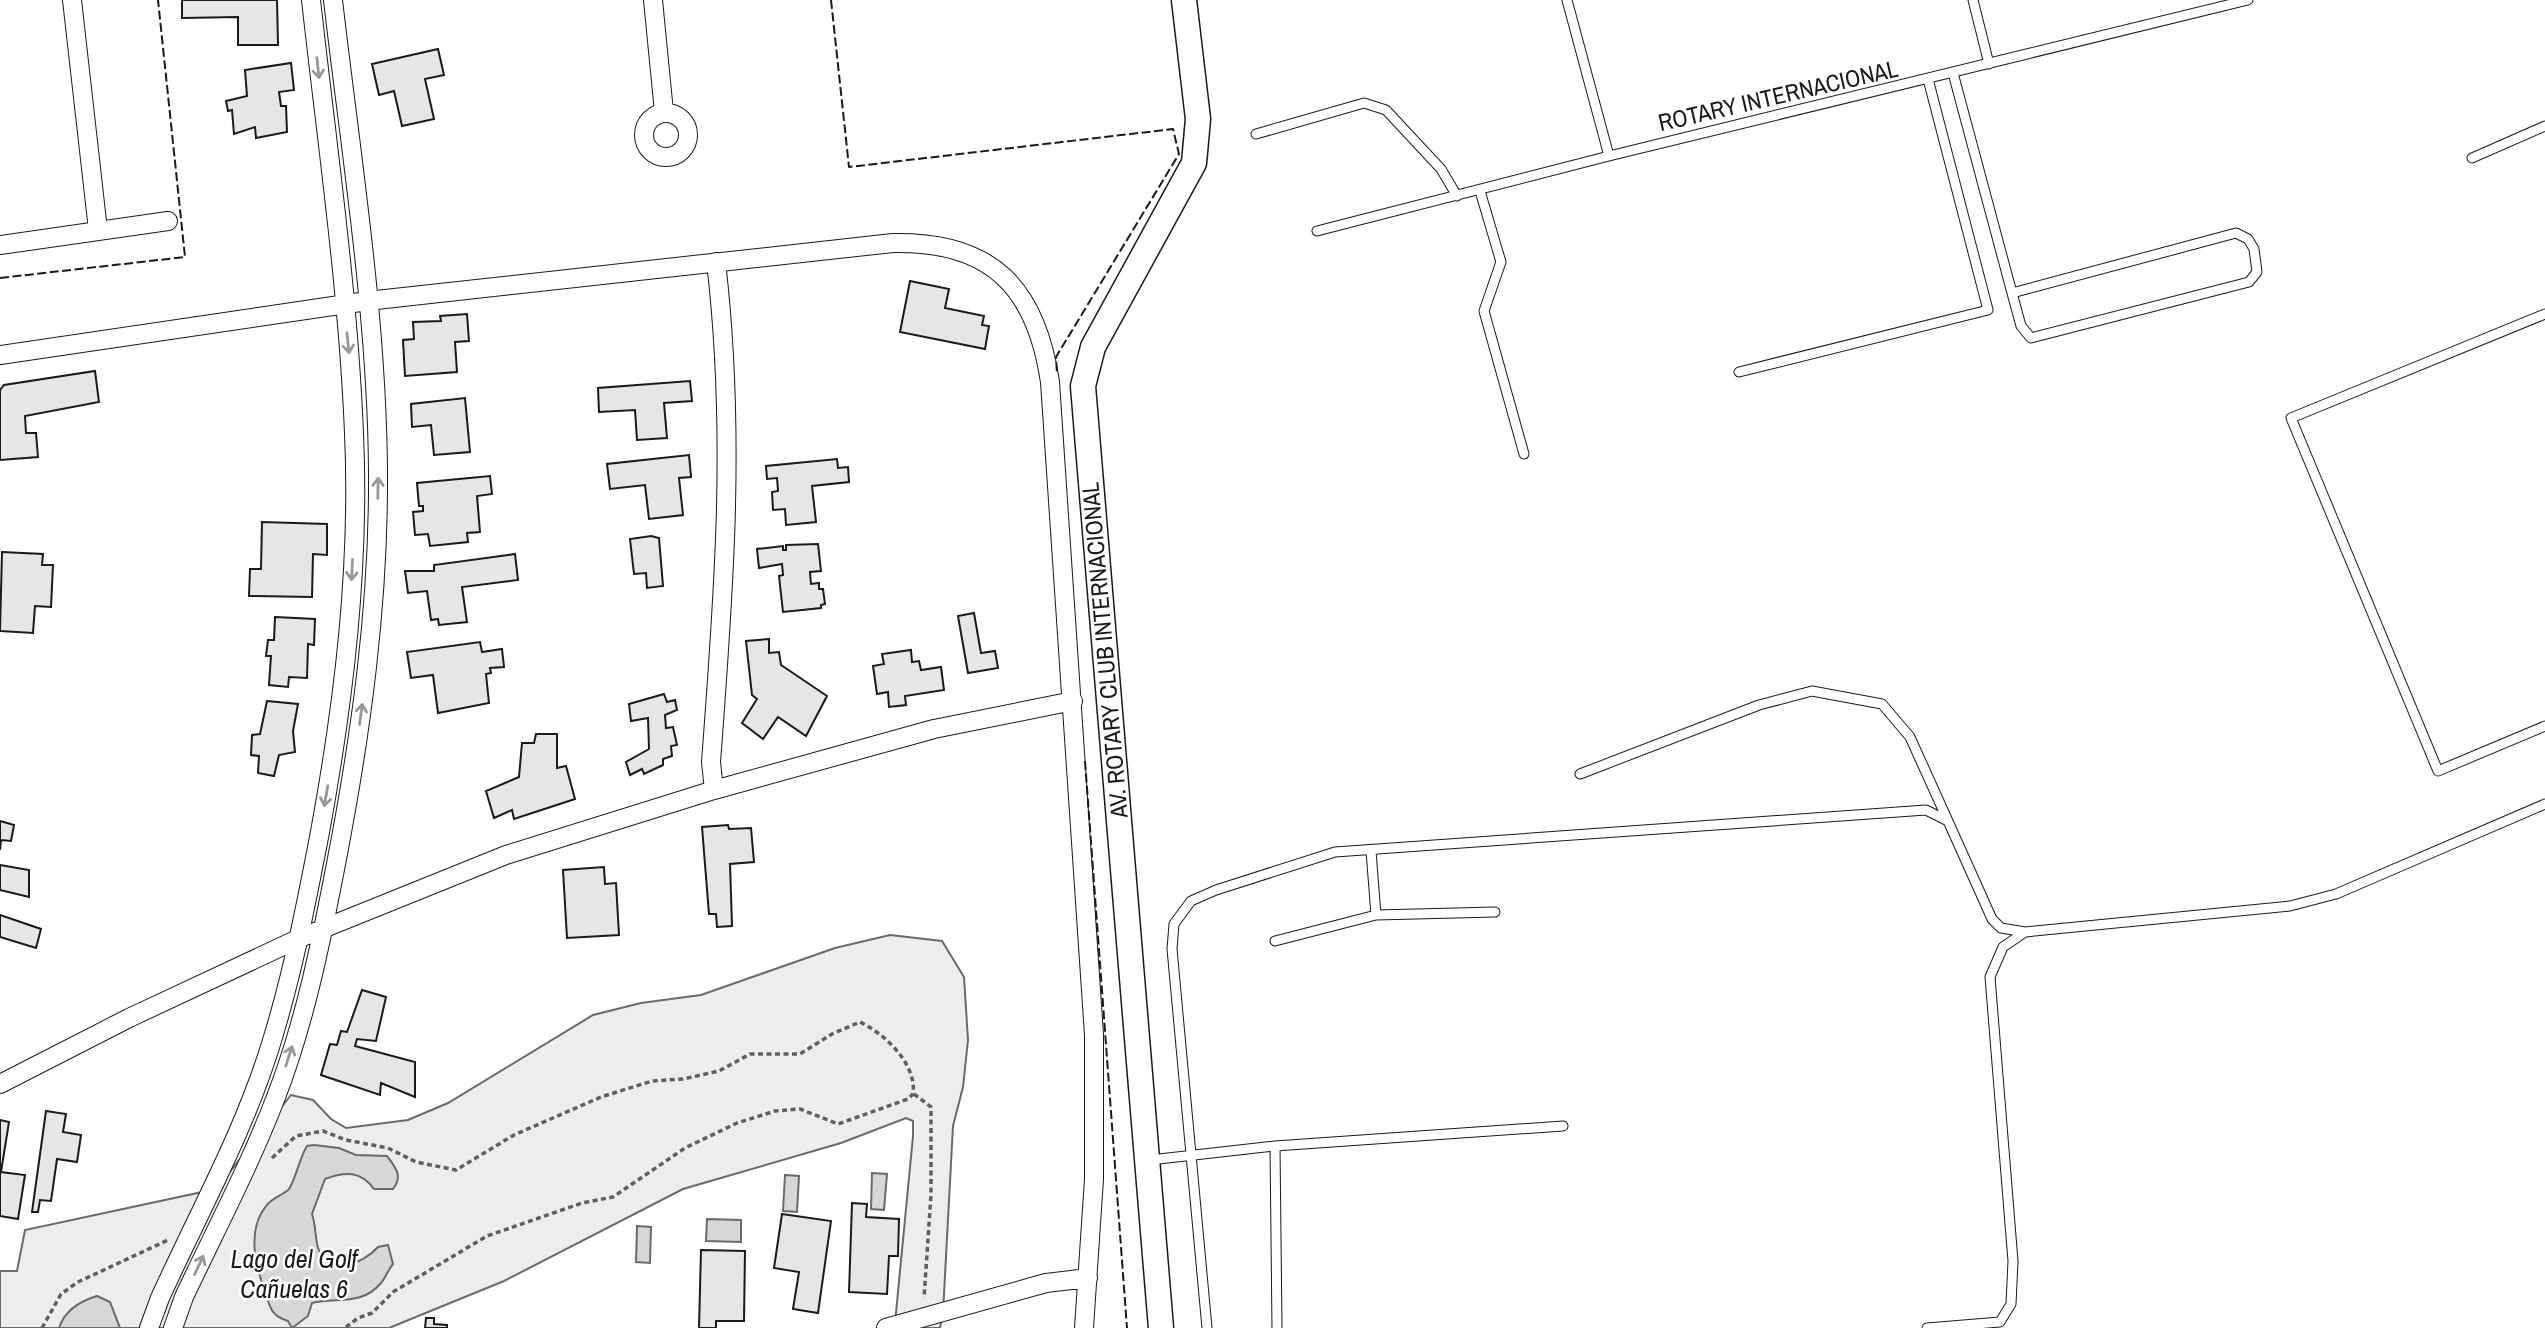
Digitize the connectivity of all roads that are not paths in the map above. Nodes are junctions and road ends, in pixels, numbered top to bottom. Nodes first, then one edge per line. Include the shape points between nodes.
1 (72, 0) edge
2 (311, 0) edge
3 (333, 0) edge
4 (653, 0) edge
5 (1184, 0) edge
6 (1567, 0) edge
7 (1973, 0) edge
8 (2248, 0) edge
9 (1989, 64) junction
10 (1953, 73) junction
11 (1928, 79) junction
12 (664, 112) dead end
13 (2545, 126) edge
14 (1256, 134) dead end
15 (1609, 156) junction
16 (2472, 158) dead end
17 (1480, 191) junction
18 (1457, 197) junction
19 (169, 221) dead end
20 (98, 230) junction
21 (1317, 231) dead end
22 (0, 246) edge
23 (716, 262) junction
24 (2012, 293) junction
25 (367, 301) junction
26 (344, 304) junction
27 (2545, 314) edge
28 (0, 355) edge
29 (1739, 373) dead end
30 (1524, 454) dead end
31 (1073, 701) junction
32 (2545, 726) edge
33 (1580, 774) dead end
34 (714, 790) junction
35 (2545, 804) edge
36 (1948, 821) junction
37 (1371, 851) junction
38 (1495, 912) dead end
39 (1376, 915) junction
40 (324, 929) junction
41 (2025, 932) junction
42 (300, 938) junction
43 (1275, 941) dead end
44 (0, 1084) edge
45 (1563, 1126) dead end
46 (1275, 1146) junction
47 (1192, 1153) junction
48 (1147, 1161) junction
49 (1087, 1278) junction
50 (149, 1328) edge
51 (173, 1328) edge
52 (886, 1328) edge
53 (1084, 1328) edge
54 (1161, 1328) edge
55 (1207, 1328) edge
56 (1277, 1328) edge
57 (1927, 1328) edge

1 - 20 street
2 -> 26 street
3 - 25 street
4 - 12 street
5 - 48 main road, AV. ROTARY CLUB INTERNACIONAL via 1198,119 1194,163 1093,347 1083,386
6 - 15 lane
7 - 9 lane
8 - 9 lane, ROTARY INTERNACIONAL
9 - 10 lane, ROTARY INTERNACIONAL
10 - 11 lane, ROTARY INTERNACIONAL
10 - 24 lane
11 - 15 lane, ROTARY INTERNACIONAL
11 - 29 lane via 1988,310
13 - 16 lane
14 - 18 lane via 1364,103 1377,105 1441,169
15 - 17 lane, ROTARY INTERNACIONAL
17 - 18 lane, ROTARY INTERNACIONAL
17 - 30 lane via 1501,262 1484,311
18 - 21 lane, ROTARY INTERNACIONAL
19 - 20 street
20 - 22 street
23 - 25 street
23 - 31 street via 928,242 955,248 989,265 1017,290 1038,327 1048,372
23 - 34 street via 729,511 711,762
24 - 24 lane via 2021,326 2031,338 2249,282 2257,272 2257,262 2248,239 2236,233
25 - 26 street
40 -> 25 street via 351,787 373,598 378,469
26 - 28 street
26 -> 42 street via 355,435 351,608 341,702
27 - 32 lane via 2291,418 2438,771
31 - 34 street via 958,723
31 - 49 street via 1094,1035 1094,1179
33 - 36 lane via 1759,705 1812,691 1882,704 1910,737
34 - 40 street via 506,855
35 - 41 lane via 2336,894 2302,903
36 - 37 lane via 1926,810
36 - 41 lane via 1992,919 2001,928
37 - 39 lane
37 - 47 lane via 1335,852 1216,890 1191,901 1174,924 1172,949
38 - 39 lane
39 - 43 lane
40 - 42 street
51 -> 40 street via 276,1096
41 - 57 lane via 2003,947 1990,977 2012,1261 2011,1304 2000,1322
42 - 44 street
42 - 50 street via 257,1087
45 - 46 lane
46 - 47 lane
46 - 56 lane
47 - 48 lane
47 - 55 lane
48 - 54 main road, AV. ROTARY CLUB INTERNACIONAL
49 - 52 street via 1046,1283
49 - 53 street

